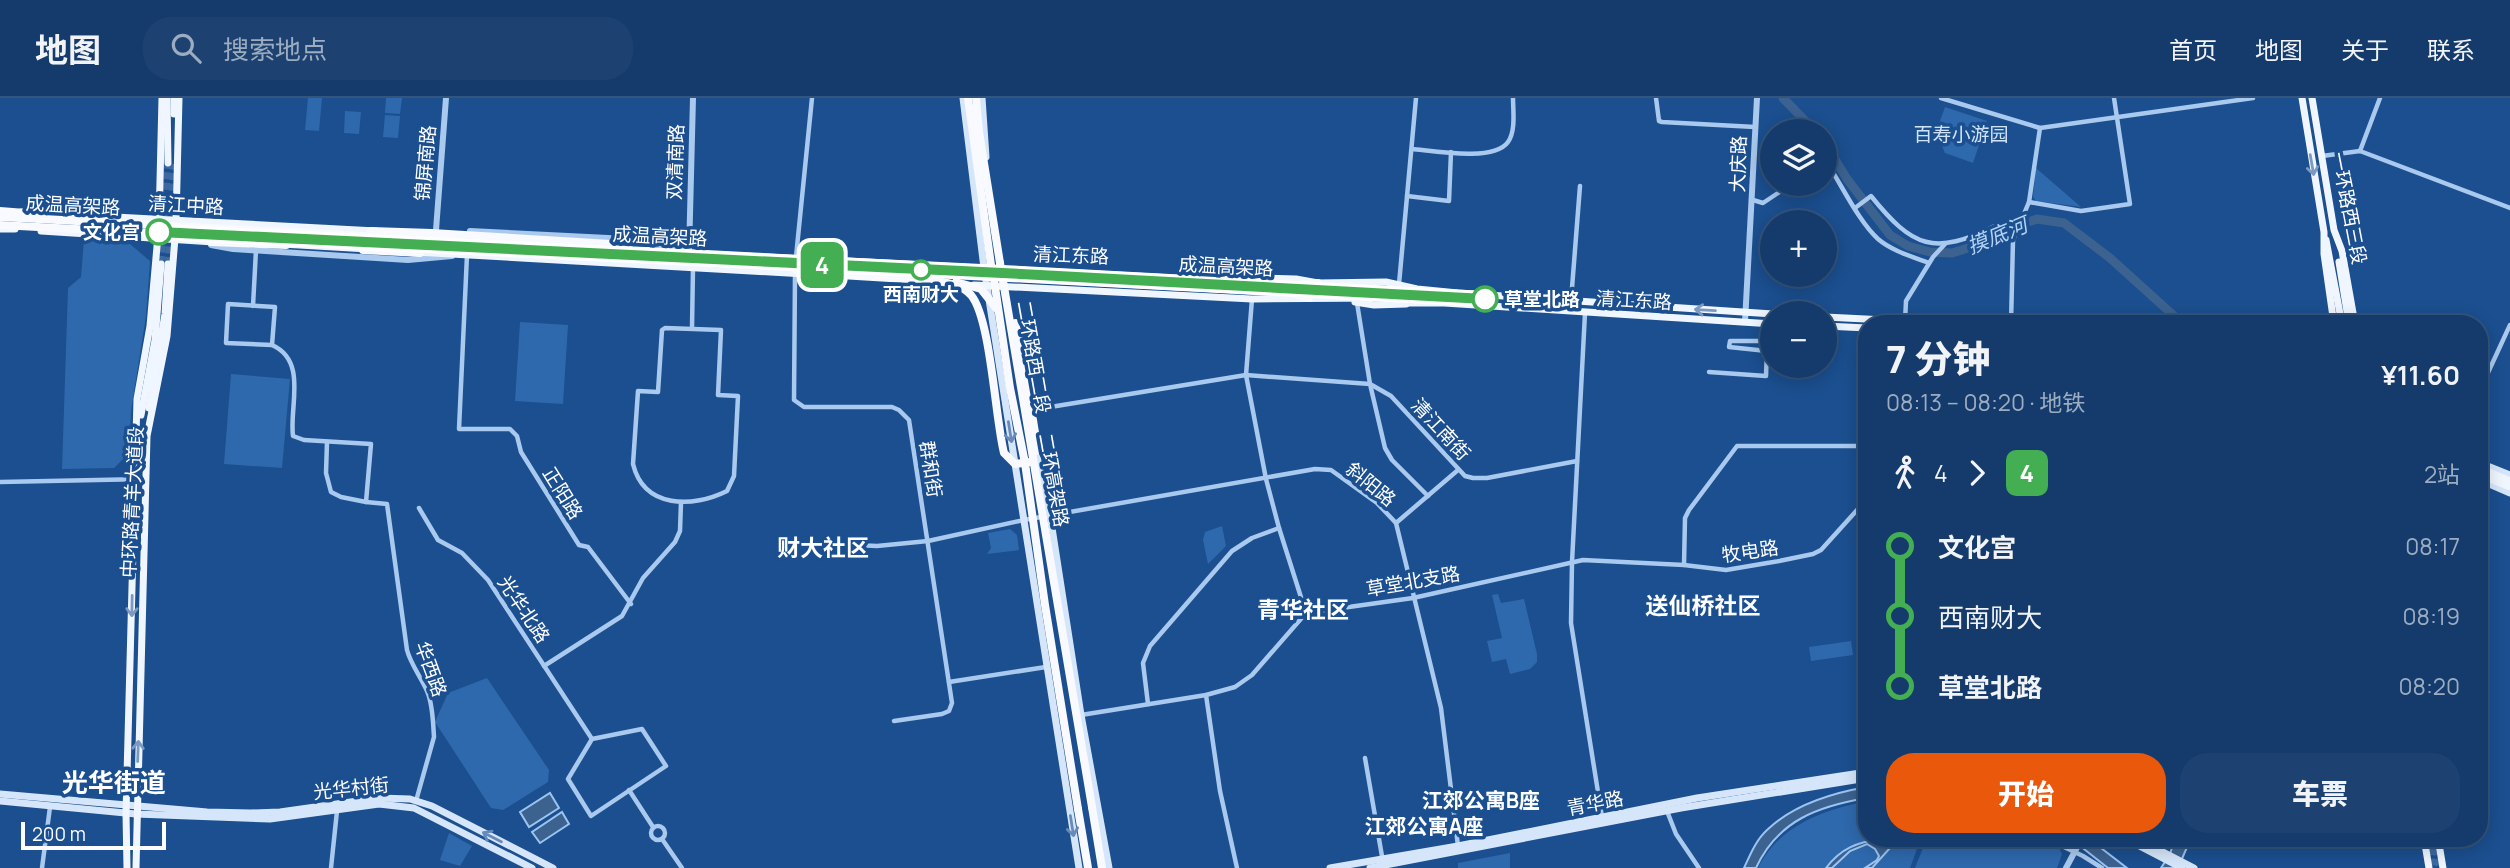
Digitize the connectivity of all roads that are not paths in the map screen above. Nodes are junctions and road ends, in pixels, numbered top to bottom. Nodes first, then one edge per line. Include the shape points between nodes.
1 (162, 98) edge
2 (167, 98) edge
3 (177, 98) edge
4 (446, 98) edge
5 (694, 98) edge
6 (812, 98) edge
7 (963, 98) edge
8 (968, 98) edge
9 (976, 98) edge
10 (982, 98) edge
11 (1416, 98) edge
12 (1513, 98) edge
13 (1656, 98) edge
14 (1757, 98) edge
15 (1941, 98) edge
16 (2114, 98) edge
17 (2253, 98) edge
18 (2302, 98) edge
19 (2312, 98) edge
20 (2380, 98) edge
21 (2117, 118) junction
22 (1755, 127) junction
23 (2040, 128) junction
24 (1412, 149) junction
25 (2360, 151) junction
26 (1451, 152) junction
27 (2322, 156) junction
28 (1837, 177) edge
29 (1580, 186) dead end
30 (1407, 196) junction
31 (1774, 196) edge
32 (1753, 200) junction
33 (2029, 202) junction
34 (1857, 206) junction
35 (2510, 208) edge
36 (0, 211) edge
37 (0, 217) edge
38 (160, 219) junction
39 (70, 220) junction
40 (176, 220) junction
41 (0, 226) edge
42 (1995, 226) dead end
43 (2334, 230) junction
44 (371, 231) junction
45 (434, 232) junction
46 (2324, 232) junction
47 (158, 239) junction
48 (175, 240) junction
49 (185, 241) junction
50 (211, 242) junction
51 (1944, 246) junction
52 (256, 250) junction
53 (688, 250) junction
54 (666, 251) junction
55 (467, 254) junction
56 (796, 257) junction
57 (1929, 263) junction
58 (780, 266) junction
59 (693, 268) junction
60 (984, 268) junction
61 (1004, 268) junction
62 (795, 274) junction
63 (937, 281) junction
64 (1318, 283) junction
65 (1346, 283) junction
66 (987, 285) junction
67 (1219, 285) junction
68 (1399, 285) junction
69 (1005, 287) junction
70 (1417, 289) junction
71 (1309, 298) junction
72 (1252, 299) junction
73 (1345, 299) junction
74 (1357, 302) junction
75 (1571, 302) junction
76 (1410, 303) junction
77 (253, 306) junction
78 (999, 311) junction
79 (1585, 313) junction
80 (1746, 313) junction
81 (1760, 314) edge
82 (1905, 315) edge
83 (2011, 315) edge
84 (2333, 315) edge
85 (2340, 315) edge
86 (2348, 315) edge
87 (2353, 315) edge
88 (1837, 318) edge
89 (1858, 319) edge
90 (1745, 322) junction
91 (1760, 323) edge
92 (2510, 325) edge
93 (1837, 327) edge
94 (692, 328) junction
95 (1858, 328) edge
96 (1760, 341) edge
97 (272, 345) junction
98 (1760, 350) edge
99 (1709, 372) dead end
100 (2488, 373) edge
101 (1246, 375) junction
102 (1760, 376) edge
103 (1370, 384) junction
104 (1028, 411) junction
105 (147, 436) junction
106 (138, 438) junction
107 (327, 442) junction
108 (1858, 446) edge
109 (1577, 461) junction
110 (2488, 466) edge
111 (1458, 470) junction
112 (2488, 471) edge
113 (2510, 475) edge
114 (136, 478) junction
115 (1266, 478) junction
116 (2488, 478) edge
117 (147, 479) junction
118 (2510, 481) edge
119 (0, 482) edge
120 (2488, 484) edge
121 (2510, 487) edge
122 (2510, 493) edge
123 (1428, 496) junction
124 (366, 502) junction
125 (681, 502) junction
126 (419, 508) dead end
127 (1858, 510) edge
128 (1050, 515) junction
129 (1024, 520) junction
130 (1396, 523) junction
131 (1279, 528) junction
132 (928, 541) junction
133 (792, 542) dead end
134 (1572, 562) junction
135 (1684, 565) junction
136 (1413, 598) junction
137 (631, 604) junction
138 (1306, 613) junction
139 (544, 666) junction
140 (1046, 667) junction
141 (949, 682) junction
142 (1206, 695) junction
143 (1148, 704) junction
144 (1081, 715) junction
145 (894, 721) dead end
146 (592, 739) junction
147 (1364, 758) dead end
148 (1858, 773) edge
149 (1858, 779) edge
150 (629, 790) junction
151 (0, 794) edge
152 (0, 801) edge
153 (416, 801) junction
154 (50, 806) junction
155 (127, 809) junction
156 (136, 810) junction
157 (1667, 810) junction
158 (337, 811) junction
159 (1602, 818) junction
160 (653, 827) junction
161 (662, 839) junction
162 (1458, 846) junction
163 (2062, 847) edge
164 (2077, 847) edge
165 (2144, 847) edge
166 (2150, 847) edge
167 (2426, 847) edge
168 (2440, 847) edge
169 (2073, 853) junction
170 (2164, 856) junction
171 (1383, 863) junction
172 (2183, 866) edge
173 (42, 868) edge
174 (127, 868) edge
175 (136, 868) edge
176 (331, 868) edge
177 (532, 868) edge
178 (553, 868) edge
179 (682, 868) edge
180 (1079, 868) edge
181 (1088, 868) edge
182 (1102, 868) edge
183 (1108, 868) edge
184 (1237, 868) edge
185 (1330, 868) edge
186 (1370, 868) edge
187 (1699, 868) edge
188 (2066, 868) edge
189 (2102, 868) edge
190 (2194, 868) edge
191 (2429, 868) edge
192 (2443, 868) edge

1 - 38 main road, 中环路青羊大道段
2 - 3 main road via 171,164
3 - 40 main road, 中环路青羊大道段
4 - 45 street, 锦屏南路
5 - 53 street, 双清南路
6 - 56 street
7 - 60 main road, 二环路西二段
8 - 78 highway, 二环高架路, bridge
9 - 69 highway, 二环高架路, bridge
10 - 61 main road, 二环路西二段
11 - 24 street
12 - 26 street via 1508,142 1495,152
13 - 22 street, 大庆路 via 1662,122
14 - 22 street
15 - 23 street
16 - 21 street
17 - 21 street
18 -> 46 main road, 一环路西三段
19 - 27 main road, 一环路西三段
20 - 25 street
21 - 23 street
21 - 33 street via 2130,204 2081,211
22 - 32 street, 大庆路
23 - 33 street
24 - 26 street
24 - 30 street
25 - 27 street
25 - 35 street
26 - 30 street via 1449,201
27 - 43 main road, 一环路西三段
28 - 34 street
29 - 75 street
30 - 68 street
31 - 32 street via 1763,203
32 - 80 street, 大庆路
33 - 83 street via 2013,240
34 - 51 street via 1871,196 1905,233
34 - 57 street via 1879,239
36 - 38 main road, 清江中路
36 - 39 highway, bridge
37 - 39 highway, 成温高架路, bridge
38 - 40 main road, 清江中路
38 - 47 main road, 中环路青羊大道段
39 - 54 highway, 成温高架路, bridge
40 - 44 main road, 清江中路
40 - 48 main road, 中环路青羊大道段
41 - 47 main road, 清江中路
41 - 55 highway, 成温高架路, bridge
42 - 51 street
43 - 86 main road
43 - 87 main road, 一环路西三段
44 - 45 highway
44 - 53 main road, 清江中路
45 - 53 street, 清江中路 via 628,239
45 - 54 highway, bridge
46 - 84 main road, 一环路西三段
46 - 85 main road
47 - 48 main road, 清江中路
47 - 106 main road, 中环路青羊大道段 via 137,399
48 - 49 main road, 清江中路
48 - 105 main road, 中环路青羊大道段 via 167,336
49 - 50 main road, 清江中路
49 - 52 street
50 - 55 main road, 清江中路
50 - 55 highway, bridge
51 - 57 street
52 - 55 street via 408,260
52 - 77 street
53 - 56 main road, 清江中路
53 - 59 street, 双清南路
54 - 67 highway, 成温高架路, bridge
55 - 58 highway, 成温高架路, bridge
55 - 59 main road, 清江中路
55 - 137 street, 正阳路 via 459,429 514,432 521,452 579,545 588,547
56 - 60 main road, 清江中路
57 - 82 street via 1906,301
58 - 63 highway, bridge via 807,273
58 - 67 highway, 成温高架路, bridge
59 - 62 main road, 清江中路
59 - 94 street
60 - 61 main road, 清江中路
60 - 66 main road, 二环路西二段
61 - 64 main road, 清江东路
61 - 69 main road, 二环路西二段
62 - 66 main road, 清江中路
62 - 132 street, 群和街 via 794,400 804,407 892,407 905,414
63 - 69 highway, bridge via 963,288 976,303 1004,453 1020,465 1030,463 1037,447 1021,345
63 - 78 highway, bridge via 975,286
64 - 65 main road, 清江东路
64 - 67 highway, 成温高架路
65 - 68 main road, 清江东路
65 - 70 main road, 清江东路 via 1384,290
66 - 69 main road, 清江中路
66 -> 129 main road, 二环路西二段
67 - 71 highway, 成温高架路
68 - 70 main road, 清江东路
69 - 72 main road, 清江东路
69 - 104 main road, 二环路西二段
69 - 182 highway, 二环高架路, bridge
70 - 75 main road, 清江东路
71 - 72 main road, 清江东路
71 - 73 main road, 清江东路
72 - 101 street
73 - 74 main road, 清江东路
73 - 76 main road, 清江东路
74 - 76 main road, 清江东路
74 - 103 street
80 -> 75 main road, 清江东路
76 - 79 main road, 清江东路
77 - 97 street via 275,307
77 - 97 street via 228,304 226,343
78 - 181 highway, 二环高架路, bridge
79 - 90 main road, 清江东路
79 - 109 street
80 - 81 main road, 清江东路
80 - 90 street, 大庆路
88 - 89 main road
90 - 91 main road, 清江东路
92 - 100 street
93 - 95 main road
94 - 125 street via 662,330 658,392 638,391 633,464 636,475 657,497
94 - 125 street via 721,330 718,395 738,396 734,476 727,491 718,496
96 - 98 street via 1730,341 1729,347
97 - 107 street via 286,355 294,373 293,436
99 - 102 street
101 - 103 street
101 - 104 street
101 - 115 street
103 - 111 street, 清江南街 via 1391,396
103 - 123 street via 1385,448
104 - 128 main road, 二环路西二段
105 - 106 main road via 165,314 164,264
105 - 117 main road, 中环路青羊大道段
106 - 114 main road, 中环路青羊大道段
107 - 124 street via 331,492
107 - 124 street via 371,444
108 - 135 street via 1737,446 1685,518
109 - 111 street, 清江南街 via 1487,478 1473,478
109 - 134 street
110 - 113 main road
111 - 123 street
112 - 118 main road
114 - 117 street
114 - 119 street
114 -> 155 main road, 中环路青羊大道段
115 - 128 street, 斜阳路
115 - 130 street, 斜阳路 via 1331,470
115 - 131 street
116 - 121 main road, bridge
156 -> 117 main road, 中环路青羊大道段
120 - 122 main road
123 - 130 street
124 - 153 street, 华西路 via 387,504 407,650 429,695 434,737
125 - 137 street via 675,542 643,578
126 - 139 street, 光华北路 via 438,540 462,553 488,580
127 - 135 street, 牧电路 via 1813,554 1726,570
128 - 129 street, 斜阳路
128 - 144 main road, 二环路西二段
129 - 132 street, 斜阳路
129 - 140 main road, 二环路西二段
130 - 136 street, 斜阳路
131 - 138 street
131 - 143 street via 1232,551 1155,639 1143,663
132 - 133 street, 斜阳路 via 877,546
132 - 141 street, 群和街
134 - 135 street, 牧电路
134 - 136 street, 草堂北支路
134 - 159 street via 1572,635
136 - 138 street, 草堂北支路
136 - 162 street, 斜阳路 via 1441,708
137 - 139 street via 622,616
138 - 142 street via 1244,681
139 - 146 street, 光华北路
140 - 141 street
140 -> 180 main road, 二环路西二段
141 - 145 street, 群和街 via 949,711
142 - 143 street
142 - 184 street
143 - 144 street
144 - 183 main road, 二环路西二段
146 - 150 street via 568,779 591,816
146 - 150 street via 642,729 666,766
147 - 171 street
148 - 159 main road, 青华路
149 - 157 main road, 青华路
150 - 160 street
151 - 155 main road
152 - 154 main road
153 - 156 main road, 光华村街 via 379,798 251,813
178 -> 153 main road, 光华村街
154 - 155 main road
154 - 173 street
155 - 156 main road
155 - 174 main road, 中环路青羊大道段
156 - 158 main road, 光华村街 via 270,819
156 - 175 main road, 中环路青羊大道段
157 - 171 main road, 青华路
157 - 187 street via 1676,834
158 - 176 street
158 - 177 main road, 光华村街 via 379,804 414,808
159 - 162 main road, 青华路
160 - 161 street via 651,836
160 - 161 street via 664,828
161 - 179 street
162 - 171 main road, 青华路
163 - 169 street
164 - 169 street
165 - 170 main road
166 - 170 main road
167 - 191 main road
168 - 192 main road
169 - 188 street
169 - 189 street
170 - 172 main road
171 - 185 main road, 青华路
171 - 186 main road, 青华路
172 - 190 main road

